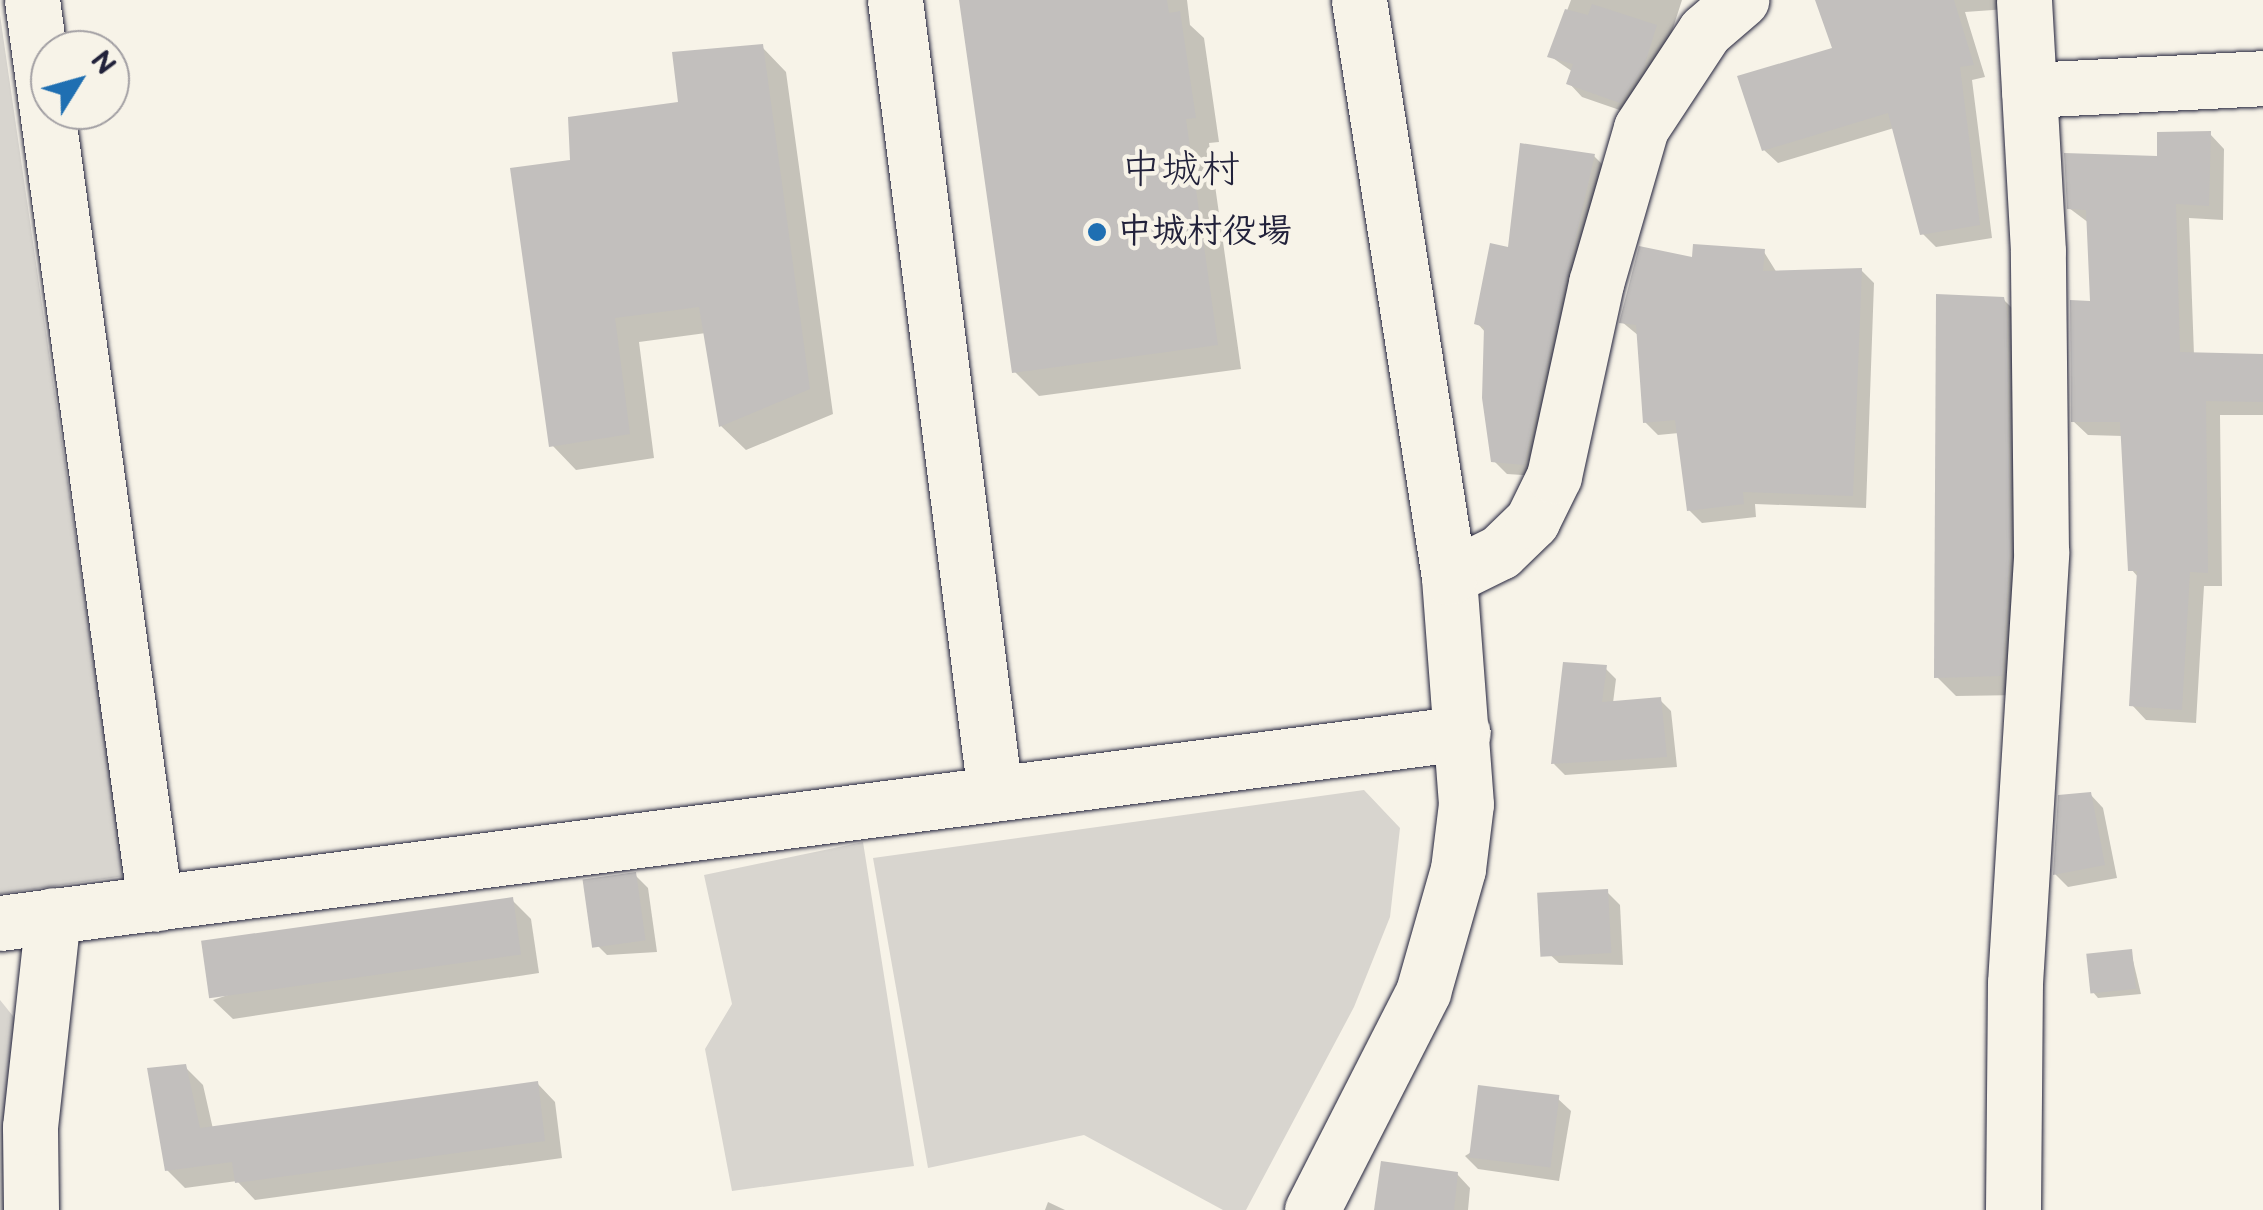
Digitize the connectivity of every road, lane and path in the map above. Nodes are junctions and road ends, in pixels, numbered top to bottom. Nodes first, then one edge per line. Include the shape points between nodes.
1 (32, 0) edge
2 (895, 0) edge
3 (1360, 0) edge
4 (1741, 0) edge
5 (2024, 0) edge
6 (2263, 78) edge
7 (2029, 90) junction
8 (1449, 577) junction
9 (1464, 733) junction
10 (995, 794) junction
11 (156, 904) junction
12 (53, 915) junction
13 (0, 923) edge
14 (31, 1210) edge
15 (1312, 1210) edge
16 (2013, 1210) edge

1 - 11 street
2 - 10 street
3 - 8 street
4 - 8 street via 1705,32 1640,128 1596,283 1554,476 1532,521 1500,552
5 - 7 street
6 - 7 street
7 - 16 street via 2041,552 2015,983
8 - 9 street
9 - 10 street
9 - 15 street via 1466,804 1458,870 1423,992
10 - 11 street
11 - 12 street
12 - 13 street
12 - 14 street via 30,1127

